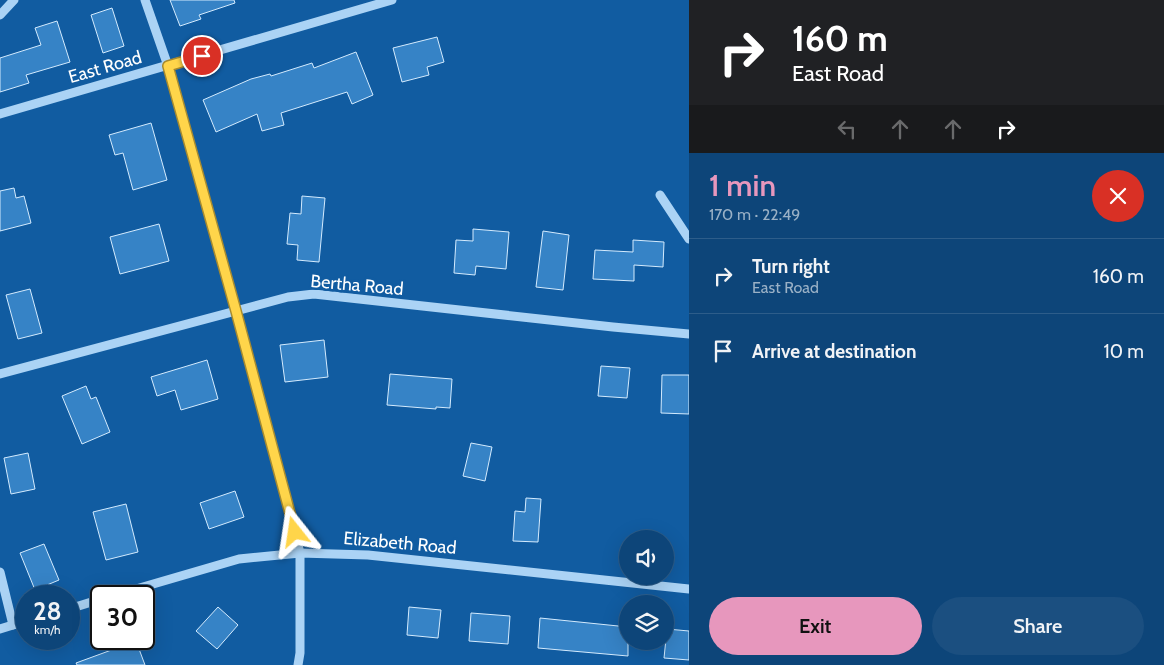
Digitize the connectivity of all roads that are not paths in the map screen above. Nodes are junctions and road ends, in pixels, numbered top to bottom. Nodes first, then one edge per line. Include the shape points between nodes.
1 (14, 0) edge
2 (145, 0) edge
3 (392, 0) edge
4 (0, 15) edge
5 (168, 66) junction
6 (0, 114) edge
7 (660, 195) dead end
8 (689, 239) edge
9 (236, 311) junction
10 (689, 334) edge
11 (0, 374) edge
12 (300, 553) junction
13 (0, 572) edge
14 (151, 585) edge
15 (689, 589) edge
16 (13, 625) joint
17 (0, 629) edge
18 (298, 665) edge

1 - 4 street
2 - 5 street
3 - 5 street, East Road
5 - 6 street, East Road
5 - 9 street
7 - 8 street
9 - 10 street, Bertha Road via 288,297 314,294
9 - 11 street, Bertha Road
9 - 12 street
12 - 14 street, Elizabeth Road via 239,560
12 - 15 street, Elizabeth Road via 368,555
12 - 18 street
13 - 16 street
16 - 17 street

